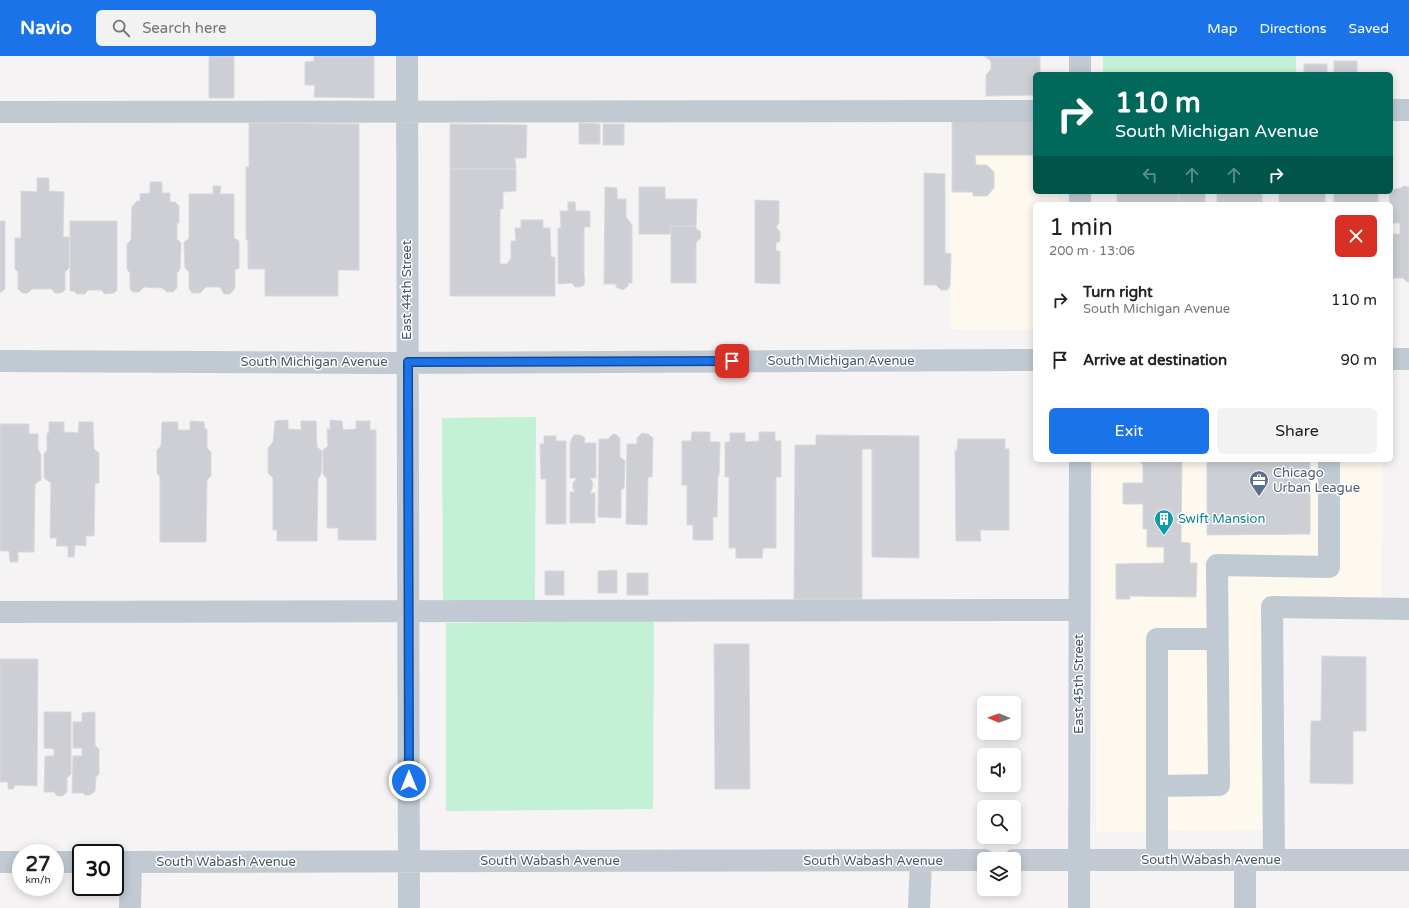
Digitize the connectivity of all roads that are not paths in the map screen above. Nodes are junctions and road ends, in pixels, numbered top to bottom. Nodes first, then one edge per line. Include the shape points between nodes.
1 (407, 56) edge
2 (1080, 56) edge
3 (1080, 72) edge
4 (1393, 110) edge
5 (1409, 110) edge
6 (407, 111) junction
7 (0, 112) edge
8 (1033, 112) edge
9 (1393, 359) edge
10 (1409, 359) edge
11 (1033, 360) edge
12 (0, 361) edge
13 (408, 362) junction
14 (1080, 462) edge
15 (1330, 462) edge
16 (1409, 608) edge
17 (1079, 610) junction
18 (408, 611) junction
19 (0, 612) edge
20 (1217, 639) junction
21 (1157, 786) junction
22 (921, 860) junction
23 (977, 860) edge
24 (1021, 860) edge
25 (1079, 860) junction
26 (1157, 860) junction
27 (1245, 860) junction
28 (1274, 860) junction
29 (1409, 860) edge
30 (409, 861) junction
31 (0, 862) edge
32 (12, 862) edge
33 (124, 862) edge
34 (124, 869) edge
35 (130, 908) edge
36 (409, 908) edge
37 (919, 908) edge
38 (1079, 908) edge
39 (1245, 908) edge

1 - 6 street, East 44th Street
2 - 3 street
4 - 5 street
6 - 7 street
6 - 8 street
6 - 13 street, East 44th Street
9 - 10 street
11 - 13 street, South Michigan Avenue
12 - 13 street, South Michigan Avenue
13 - 18 street, East 44th Street
14 - 17 street, East 45th Street
15 - 20 street via 1329,567 1217,565
16 - 28 street via 1272,607
17 - 18 street
17 - 25 street, East 45th Street
18 - 19 street
18 - 30 street, East 44th Street
20 - 21 street via 1157,639
20 - 21 street via 1219,785
21 - 26 street
22 - 23 street, South Wabash Avenue
22 - 30 street, South Wabash Avenue
22 - 37 street
24 - 25 street, South Wabash Avenue
25 - 26 street, South Wabash Avenue
25 - 38 street, East 45th Street
26 - 27 street, South Wabash Avenue
27 - 28 street, South Wabash Avenue
27 - 39 street
28 - 29 street, South Wabash Avenue
30 - 33 street, South Wabash Avenue
30 - 36 street, East 44th Street
31 - 32 street
34 - 35 street

